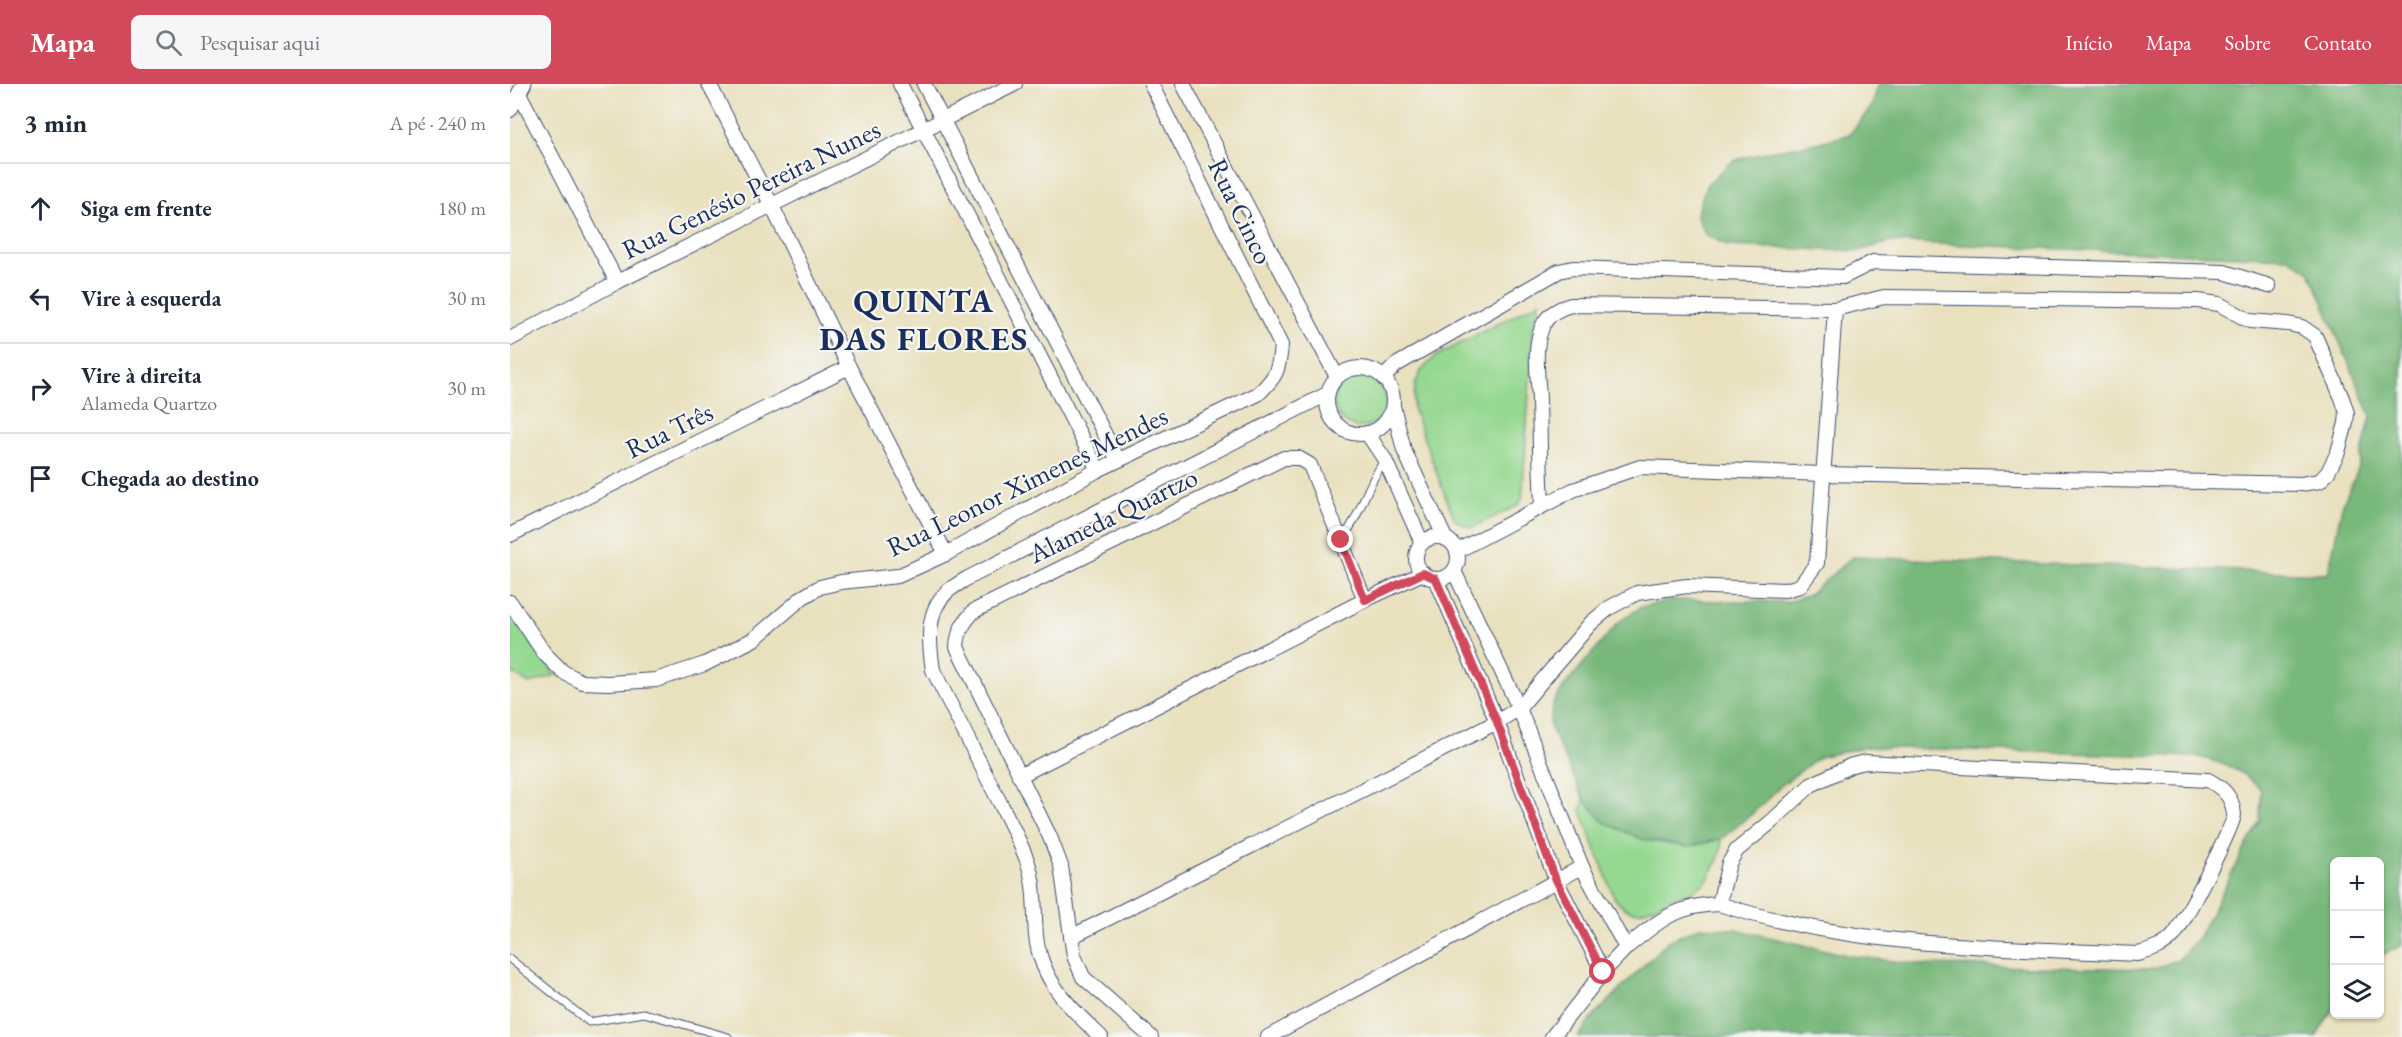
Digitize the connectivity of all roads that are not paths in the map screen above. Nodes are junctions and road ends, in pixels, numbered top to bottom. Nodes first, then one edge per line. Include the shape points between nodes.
1 (710, 84) edge
2 (900, 84) edge
3 (924, 84) edge
4 (1014, 84) edge
5 (1151, 84) edge
6 (1183, 84) edge
7 (522, 89) edge
8 (510, 110) edge
9 (943, 119) junction
10 (923, 129) junction
11 (772, 206) junction
12 (617, 282) junction
13 (2269, 286) dead end
14 (1835, 309) junction
15 (510, 339) edge
16 (1280, 362) joint
17 (849, 368) junction
18 (1336, 377) junction
19 (1383, 378) junction
20 (1327, 394) junction
21 (1393, 405) junction
22 (1367, 433) junction
23 (1118, 460) junction
24 (1385, 460) junction
25 (1098, 470) junction
26 (1823, 474) junction
27 (1542, 504) junction
28 (510, 535) edge
29 (1445, 538) junction
30 (1341, 540) junction
31 (1422, 543) junction
32 (1457, 551) junction
33 (946, 554) junction
34 (1454, 570) junction
35 (1429, 576) junction
36 (1365, 600) junction
37 (510, 602) edge
38 (1519, 708) junction
39 (1497, 722) junction
40 (1018, 776) junction
41 (1582, 867) junction
42 (1556, 880) junction
43 (1719, 904) junction
44 (1071, 937) junction
45 (1626, 948) junction
46 (510, 959) edge
47 (1603, 972) junction
48 (728, 1037) edge
49 (1101, 1037) edge
50 (1151, 1037) edge
51 (1268, 1037) edge
52 (1552, 1037) edge

1 - 11 street
2 - 10 street
3 - 9 street
4 - 9 street, Rua Genésio Pereira Nunes
5 - 16 street, Rua Cinco via 1281,345
6 - 18 street
7 - 8 street
7 - 12 street
9 - 10 street, Rua Genésio Pereira Nunes
9 - 23 street
10 - 11 street, Rua Genésio Pereira Nunes
10 - 25 street
11 - 12 street, Rua Genésio Pereira Nunes
11 - 17 street
12 - 15 street, Rua Genésio Pereira Nunes
13 - 19 street via 2224,272 1873,262 1842,277 1573,268 1559,271 1487,312 1396,365
14 - 26 street
14 - 26 street via 1884,297 2219,304 2250,321 2302,327 2315,336 2347,413 2338,452 2328,472 2320,481 2301,484
14 - 27 street via 1571,305 1559,308 1543,325 1538,343
16 - 23 street, Rua Leonor Ximenes Mendes via 1275,378 1258,394
17 - 28 street, Rua Três
17 - 33 street
18 - 19 street via 1354,368
18 - 20 street
19 - 21 street
20 - 22 street via 1330,415 1336,424 1345,431
20 - 49 street via 968,578 947,592 937,606 928,644 933,670 1029,865 1043,967 1052,986 1071,1009
21 - 22 street via 1384,424
21 - 29 street via 1404,450
22 - 24 street
23 - 25 street, Rua Leonor Ximenes Mendes
24 - 30 lane
24 - 31 street
25 - 33 street, Rua Leonor Ximenes Mendes
26 - 27 street via 1640,467
26 - 38 street via 1817,563 1800,586 1785,590 1687,586 1637,593 1591,623
27 - 32 street
29 - 31 street via 1432,537
29 - 32 street
30 - 36 street, Alameda Quartzo
30 - 40 street, Alameda Quartzo via 1310,465 1298,458 1284,458 974,611 962,624 957,647
31 - 35 street via 1416,558 1418,566
32 - 34 street via 1458,564
33 - 37 street, Rua Leonor Ximenes Mendes via 898,576 820,587 754,639 705,664 656,680 582,682 563,672 544,653
34 - 35 street via 1449,575
34 - 38 street
35 - 36 street
35 - 39 street
36 - 40 street
38 - 39 street
38 - 41 street
39 - 42 street
39 - 44 street
40 - 44 street via 1061,866
41 - 42 street
41 - 45 street
42 - 47 street
42 - 51 street
43 - 43 street via 1729,863 1737,850 1811,784 1866,762 2208,780 2222,787 2232,802 2235,818 2174,934 2158,948 2138,954 1888,940 1813,928
43 - 45 street via 1680,910 1657,921
44 - 50 street via 1083,977
45 - 47 street
46 - 48 lane via 589,1022 644,1013
47 - 52 street

